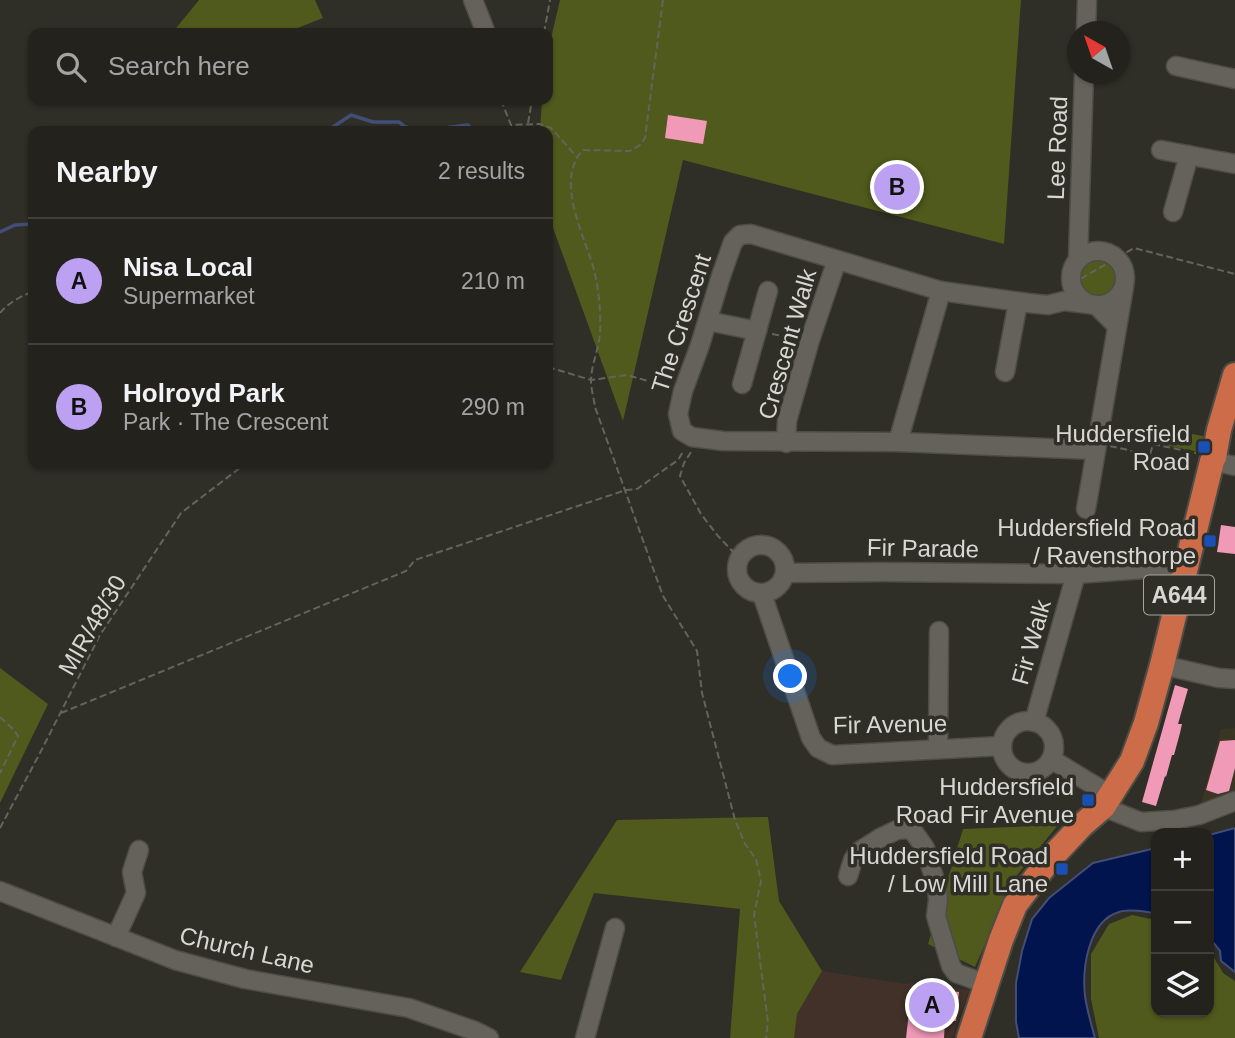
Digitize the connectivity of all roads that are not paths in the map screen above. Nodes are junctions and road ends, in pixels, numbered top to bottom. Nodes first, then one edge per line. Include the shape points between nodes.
1 (473, 0) edge
2 (1087, 0) edge
3 (1086, 21) edge
4 (483, 28) edge
5 (1176, 66) dead end
6 (1235, 79) edge
7 (1084, 84) edge
8 (1161, 150) dead end
9 (1189, 155) junction
10 (1235, 164) edge
11 (1172, 212) dead end
12 (1079, 224) junction
13 (1110, 255) junction
14 (837, 260) junction
15 (1078, 260) junction
16 (1124, 287) junction
17 (768, 291) dead end
18 (941, 291) junction
19 (1070, 293) junction
20 (1018, 302) junction
21 (1096, 305) junction
22 (708, 321) junction
23 (1117, 326) junction
24 (757, 331) junction
25 (1005, 372) dead end
26 (1235, 374) edge
27 (742, 384) dead end
28 (1227, 430) edge
29 (898, 442) junction
30 (786, 443) junction
31 (1096, 447) junction
32 (1220, 461) edge
33 (1086, 509) dead end
34 (1186, 566) junction
35 (785, 573) junction
36 (1076, 574) junction
37 (762, 593) junction
38 (939, 631) dead end
39 (1162, 665) junction
40 (1235, 679) edge
41 (1034, 722) junction
42 (1002, 746) junction
43 (938, 749) junction
44 (1051, 758) junction
45 (1106, 801) junction
46 (1235, 801) edge
47 (139, 850) dead end
48 (848, 876) dead end
49 (0, 891) edge
50 (615, 928) dead end
51 (116, 937) junction
52 (986, 984) junction
53 (489, 1038) edge
54 (585, 1038) edge
55 (968, 1038) edge

1 - 4 street
2 - 3 street
5 - 6 street
7 - 12 street, Lee Road
8 - 9 street
9 - 10 street
9 - 11 street
12 - 13 street, Lee Road
12 - 15 street, Lee Road
13 - 15 street via 1094,251
13 - 16 street, Lee Road via 1123,268
14 - 18 street, The Crescent
14 - 22 street, The Crescent via 751,234 740,235 733,242
14 - 30 street, Crescent Walk via 787,421
15 - 19 street, Lee Road
16 - 21 street via 1112,301
16 - 23 street, Lee Road
17 - 24 street
18 - 20 street, The Crescent
18 - 29 street
19 - 20 street, The Crescent via 1048,305
19 - 21 street, The Crescent
20 - 25 street
21 - 23 street
22 - 24 street
22 - 30 street, The Crescent via 683,391 678,414 682,431 723,441
23 - 31 street, Lee Road
24 - 27 street
26 - 28 highway, A644
28 - 32 highway, A644
29 - 30 street
29 - 31 street
31 - 33 street, Lee Road
32 - 34 highway, A644
34 - 36 street, Fir Parade
34 - 39 highway, A644
35 - 36 street, Fir Parade
35 - 37 street via 777,587
35 - 37 street via 778,552 765,545 744,552 737,572 743,585
36 - 41 street, Fir Walk
37 - 43 street, Fir Avenue via 818,748 832,755
38 - 43 street
39 - 40 street
39 - 45 highway, A644 via 1132,761
41 - 42 street via 1012,726
41 - 44 street via 1051,736
42 - 43 street, Fir Avenue
42 - 44 street via 1007,762 1021,772 1038,770
44 - 45 street
45 - 46 street via 1140,822 1199,815
45 - 52 highway, A644 via 1050,859 1015,905
47 - 51 street via 132,872 136,893
48 - 52 street via 858,852 897,830 913,831 925,848 937,887 936,916 951,966 956,973
49 - 51 street, Church Lane
50 - 54 street
51 - 53 street, Church Lane via 175,960 245,979 409,1008
52 - 55 highway, A644

